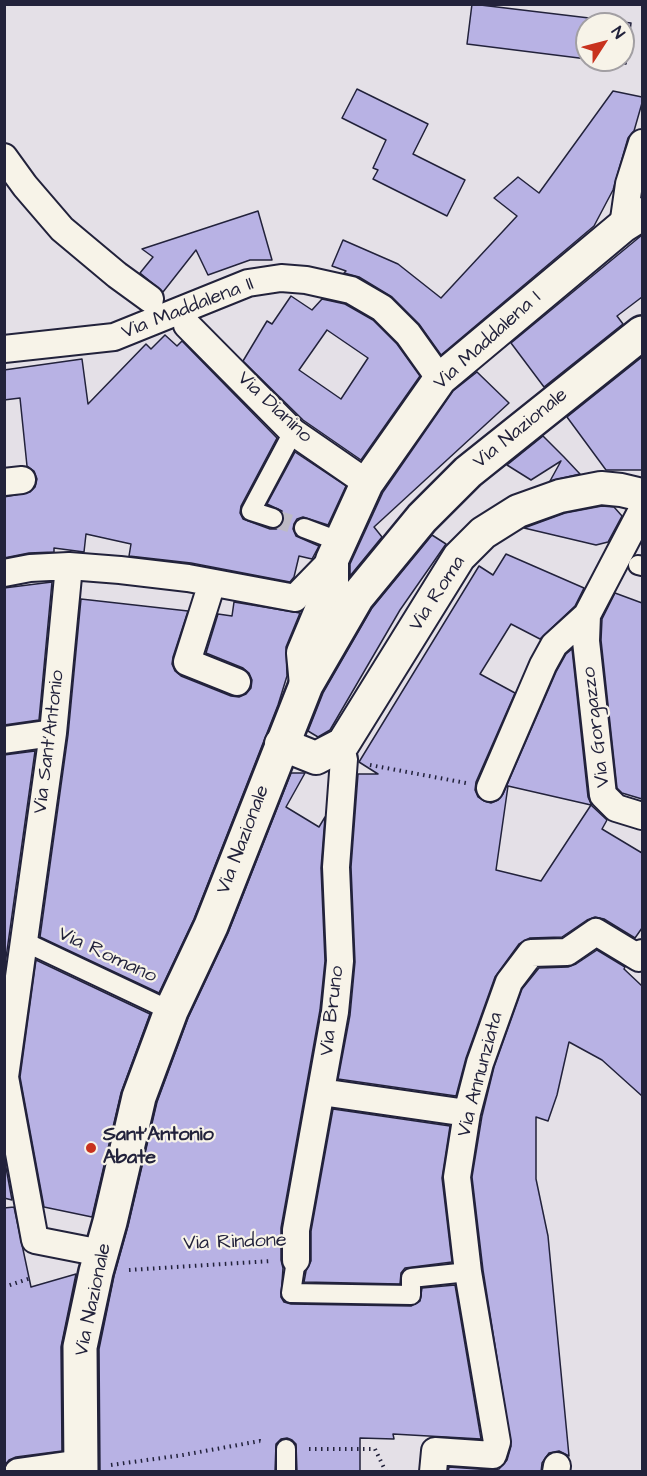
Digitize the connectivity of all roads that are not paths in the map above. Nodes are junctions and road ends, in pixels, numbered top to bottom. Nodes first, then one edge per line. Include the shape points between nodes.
1 (642, 143) edge
2 (4, 157) edge
3 (633, 220) edge
4 (150, 299) dead end
5 (187, 325) dead end
6 (642, 333) edge
7 (4, 349) edge
8 (440, 379) junction
9 (293, 432) junction
10 (367, 483) junction
11 (642, 495) edge
12 (642, 510) edge
13 (273, 518) tunnel mouth
14 (304, 528) tunnel mouth
15 (336, 551) junction
16 (69, 566) junction
17 (4, 573) edge
18 (212, 583) junction
19 (587, 615) junction
20 (237, 682) dead end
21 (306, 685) junction
22 (52, 733) junction
23 (4, 740) edge
24 (281, 744) junction
25 (344, 759) road end
26 (490, 788) road end
27 (642, 816) edge
28 (25, 942) junction
29 (638, 956) edge
30 (171, 1011) junction
31 (321, 1092) junction
32 (467, 1113) junction
33 (296, 1260) joint
34 (99, 1263) junction
35 (468, 1272) junction
36 (286, 1449) road end
37 (434, 1461) edge
38 (81, 1468) edge
39 (18, 1472) edge
40 (286, 1472) edge

1 - 3 street via 629,184
2 - 4 street via 62,229
3 - 8 street, Via Maddalena I
5 - 9 street, Via Dianino
6 - 21 main road, Via Nazionale via 468,472 422,518 357,597
7 - 8 street, Via Maddalena II via 114,337 248,283 306,280 351,290 382,308 408,334
8 - 10 street, Via Maddalena I
9 - 10 street, Via Dianino
9 - 13 street via 251,510
10 - 15 street, Via Maddalena I
11 - 24 street, Via Roma via 601,488 560,496 518,512 483,533 459,557 343,744 316,758
12 - 19 street, Via Gorgazzo
14 - 15 street
15 - 18 street via 295,598
15 - 21 street, Via Maddalena I via 332,584 303,653
16 - 17 street
16 - 18 street
16 - 22 street, Via Sant'Antonio
18 - 20 street via 187,662
19 - 26 street, Via Gorgazzo via 554,645
19 - 27 street, Via Gorgazzo via 586,641 603,795 616,808
21 - 24 main road, Via Nazionale
22 - 23 street
22 - 28 street, Via Sant'Antonio
24 - 30 main road, Via Nazionale via 211,926
25 - 31 street, Via Bruno via 336,867 340,961
28 - 30 street, Via Romano
28 - 34 street, Via Sant'Antonio via 5,1077 35,1240
29 - 32 street, Via Annunziata via 596,932 567,952 531,953 509,982
30 - 34 main road, Via Nazionale via 139,1097
31 - 32 street
31 - 33 street, Via Bruno via 296,1230
32 - 35 street, Via Annunziata via 457,1177
33 - 35 street, Via Rindone via 291,1293 411,1295 411,1278
34 - 38 main road, Via Nazionale via 80,1347
35 - 37 street, Via Annunziata via 497,1442 493,1455
36 - 40 street
38 - 39 street

